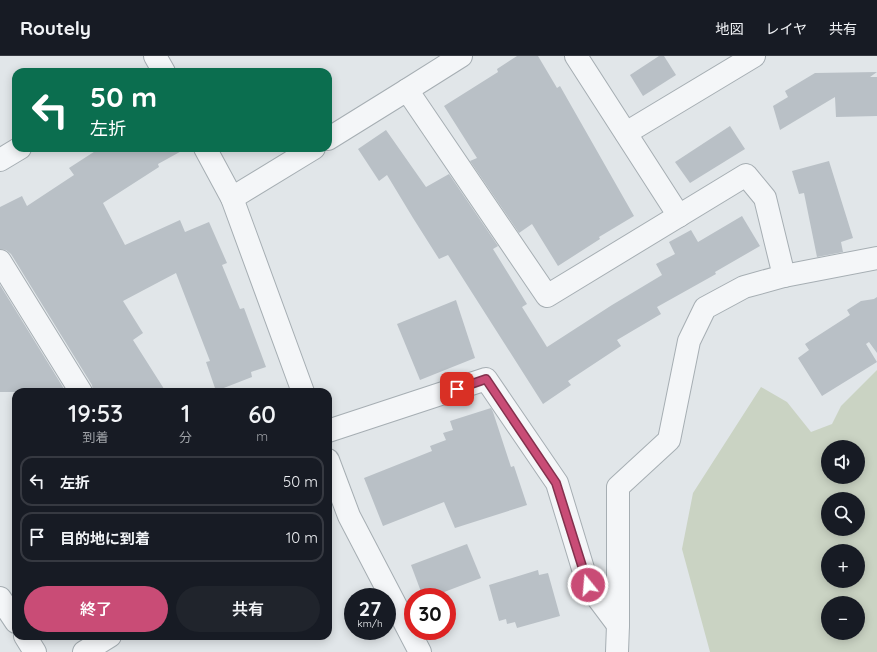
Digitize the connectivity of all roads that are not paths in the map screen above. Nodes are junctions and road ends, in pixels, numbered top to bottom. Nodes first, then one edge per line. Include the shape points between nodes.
1 (461, 56) edge
2 (576, 56) edge
3 (754, 56) edge
4 (407, 90) junction
5 (626, 133) junction
6 (332, 137) edge
7 (13, 152) edge
8 (207, 152) edge
9 (307, 152) edge
10 (0, 160) edge
11 (232, 198) junction
12 (679, 216) junction
13 (877, 258) edge
14 (0, 261) edge
15 (784, 276) junction
16 (79, 388) edge
17 (302, 388) edge
18 (332, 431) edge
19 (332, 471) edge
20 (0, 598) edge
21 (12, 616) edge
22 (618, 625) junction
23 (28, 640) edge
24 (104, 640) edge
25 (35, 652) edge
26 (84, 652) edge
27 (420, 652) edge
28 (617, 652) edge

1 - 4 street
2 - 5 street
3 - 5 street
4 - 6 street
4 - 12 street via 547,296
5 - 12 street
7 - 10 street
8 - 11 street
9 - 11 street
11 - 17 street
12 - 15 street via 746,175 765,198
13 - 15 street
14 - 16 street
15 - 22 street via 744,287 705,308 689,341 669,440 618,487
18 - 22 street via 486,379 556,483 588,585
19 - 27 street via 349,516
20 - 21 street
22 - 28 street
23 - 25 street
24 - 26 street

